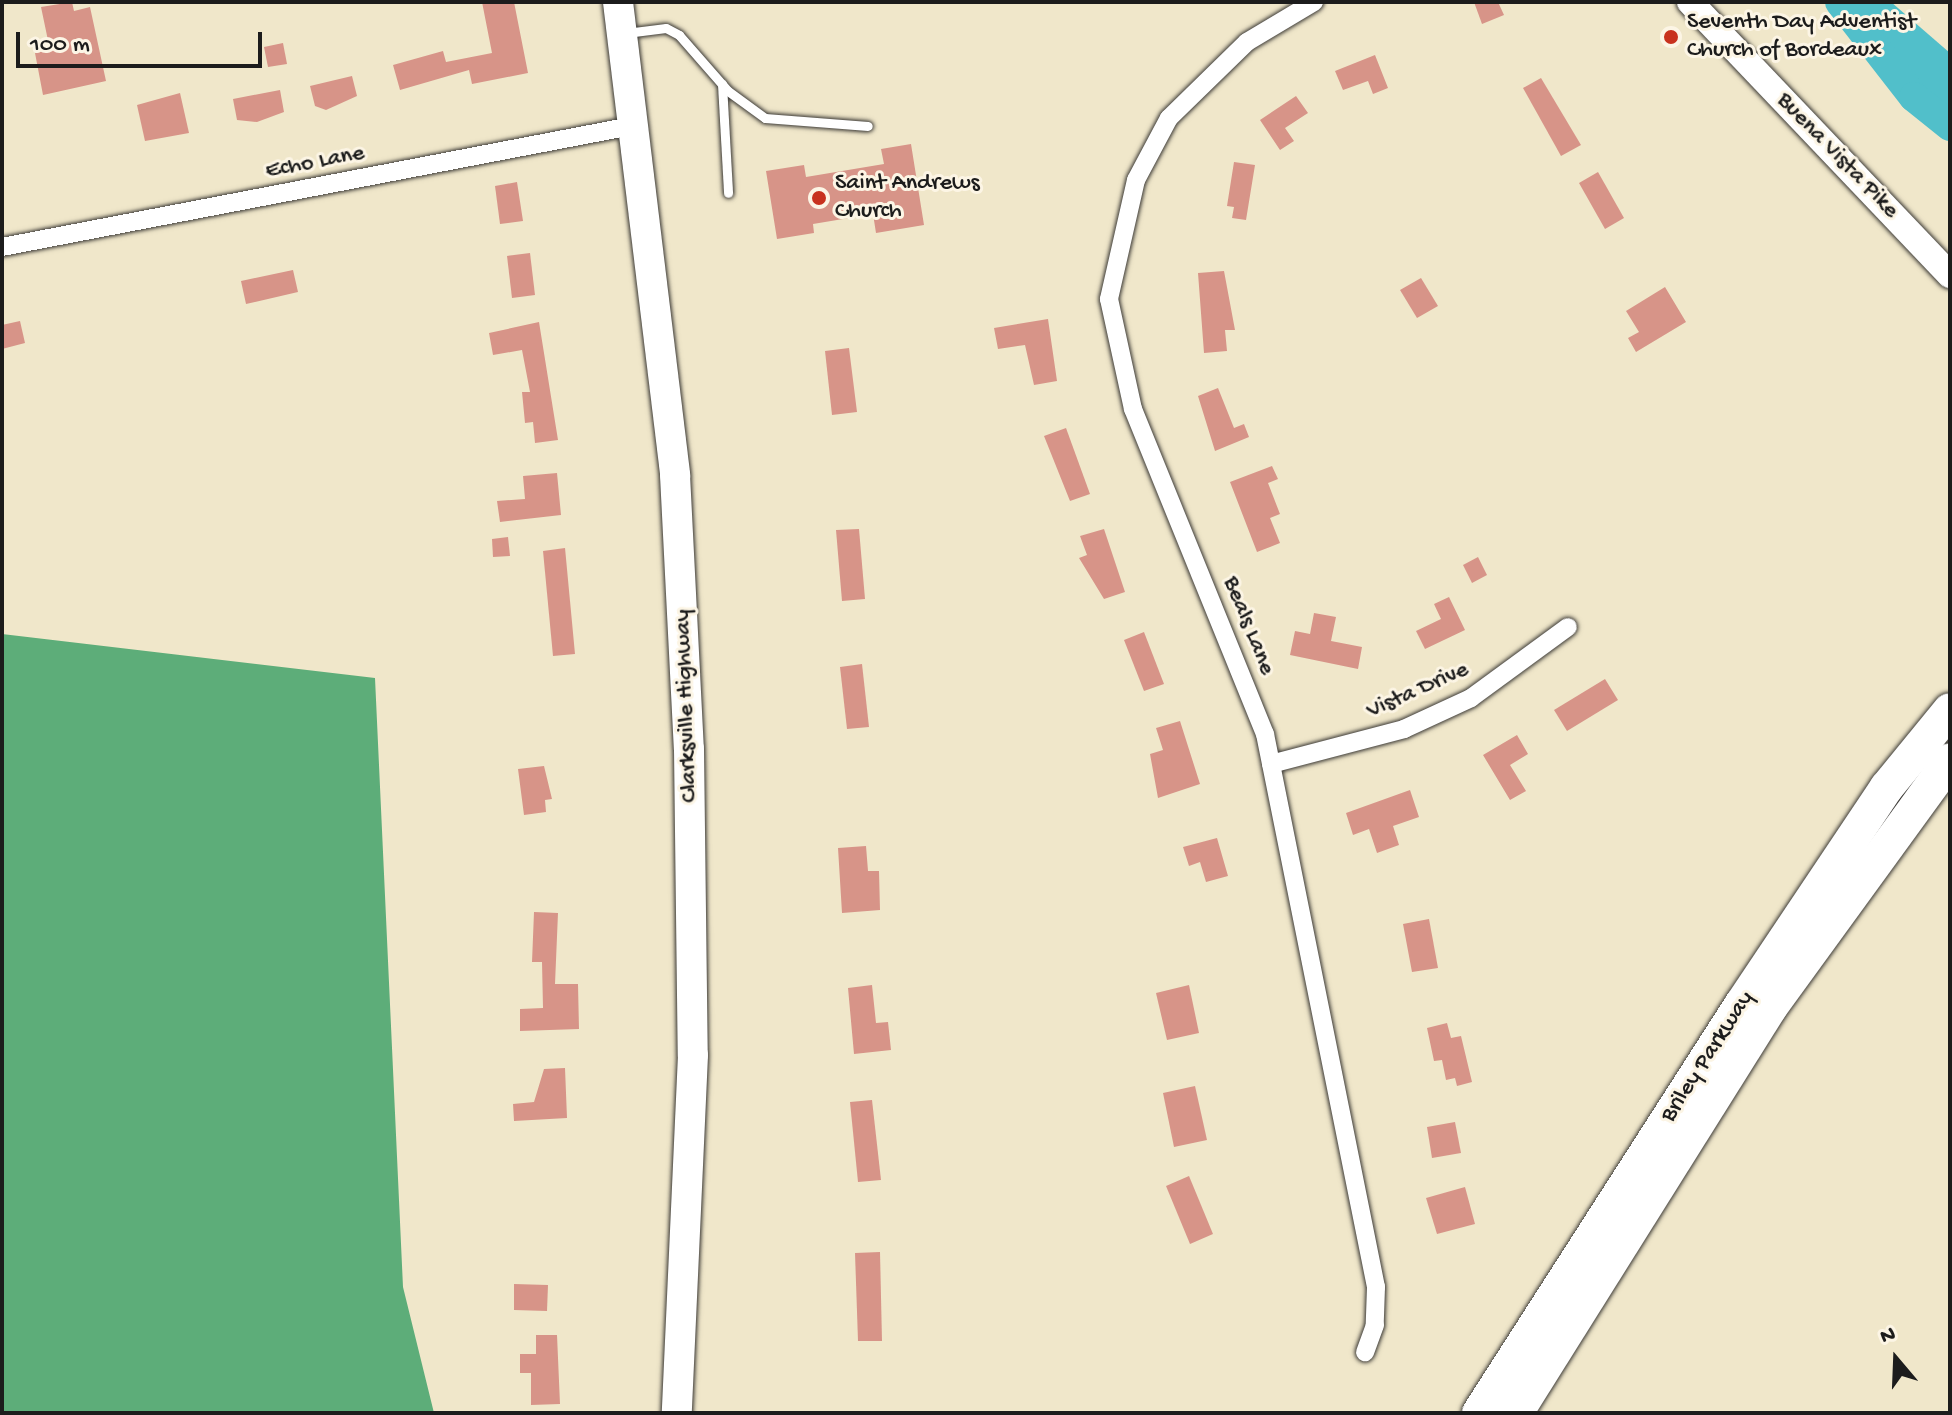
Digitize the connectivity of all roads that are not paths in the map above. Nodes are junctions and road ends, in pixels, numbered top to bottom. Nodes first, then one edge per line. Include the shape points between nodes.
1 (618, 2) edge
2 (1314, 2) edge
3 (1690, 2) edge
4 (622, 33) junction
5 (722, 84) junction
6 (637, 125) junction
7 (868, 126) dead end
8 (728, 193) dead end
9 (2, 247) edge
10 (1950, 275) edge
11 (1568, 627) dead end
12 (1950, 710) edge
13 (1950, 760) edge
14 (1271, 764) junction
15 (1534, 1326) junction
16 (1365, 1352) dead end
17 (677, 1413) edge
18 (1464, 1413) edge
19 (1479, 1413) edge
20 (1516, 1413) edge

1 - 4 main road, Clarksville Highway
2 - 14 street, Beals Lane via 1227,59 1169,118 1136,180 1109,299 1133,409
3 - 10 main road, Buena Vista Pike
4 - 5 lane via 666,28
4 - 6 main road, Clarksville Highway
5 - 7 lane via 747,109 788,125
5 - 8 lane
6 - 9 street, Echo Lane
6 - 17 main road, Clarksville Highway via 679,511 690,778 693,1086
11 - 14 street, Vista Drive via 1471,698 1417,723
12 - 15 highway, Briley Parkway via 1887,787
13 - 20 highway, Briley Parkway via 1770,1008
14 - 16 street, Beals Lane via 1374,1273 1375,1325
15 - 18 highway
15 - 19 highway, Briley Parkway

